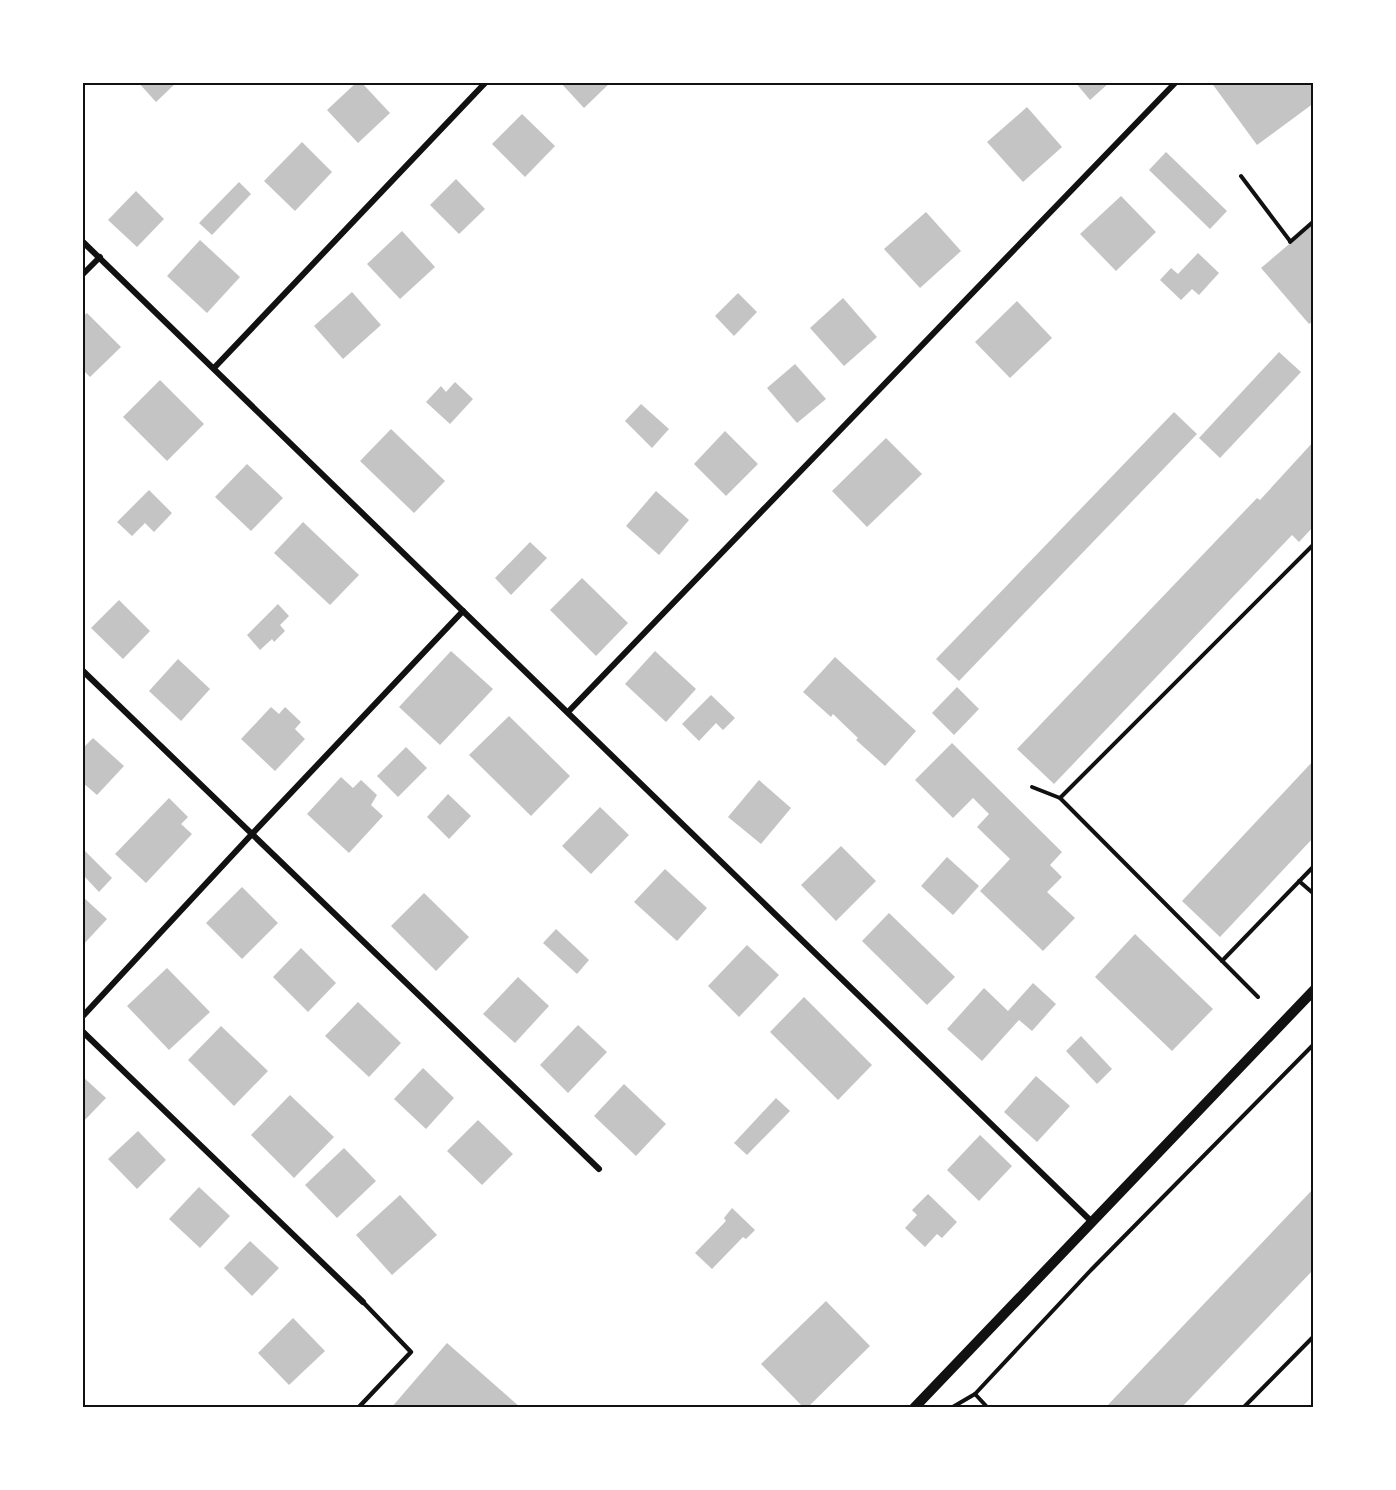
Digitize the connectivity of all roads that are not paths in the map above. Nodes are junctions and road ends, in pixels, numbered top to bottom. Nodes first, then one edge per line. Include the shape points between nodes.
1 (486, 82) edge
2 (1176, 82) edge
3 (82, 241) edge
4 (100, 257) junction
5 (82, 275) edge
6 (214, 368) junction
7 (463, 611) junction
8 (82, 670) edge
9 (568, 712) junction
10 (252, 834) junction
11 (1314, 990) edge
12 (82, 1017) edge
13 (82, 1031) edge
14 (599, 1169) dead end
15 (1092, 1222) junction
16 (363, 1302) joint
17 (358, 1407) edge
18 (914, 1407) edge

1 - 6 street
2 - 9 street
3 - 4 street
4 - 5 street
4 - 6 street
6 - 7 street
7 - 9 street
7 - 10 street
8 - 10 street
9 - 15 street
10 - 12 street
10 - 14 street
11 - 15 street
13 - 16 street
15 - 18 street
16 - 17 lane via 411,1352

